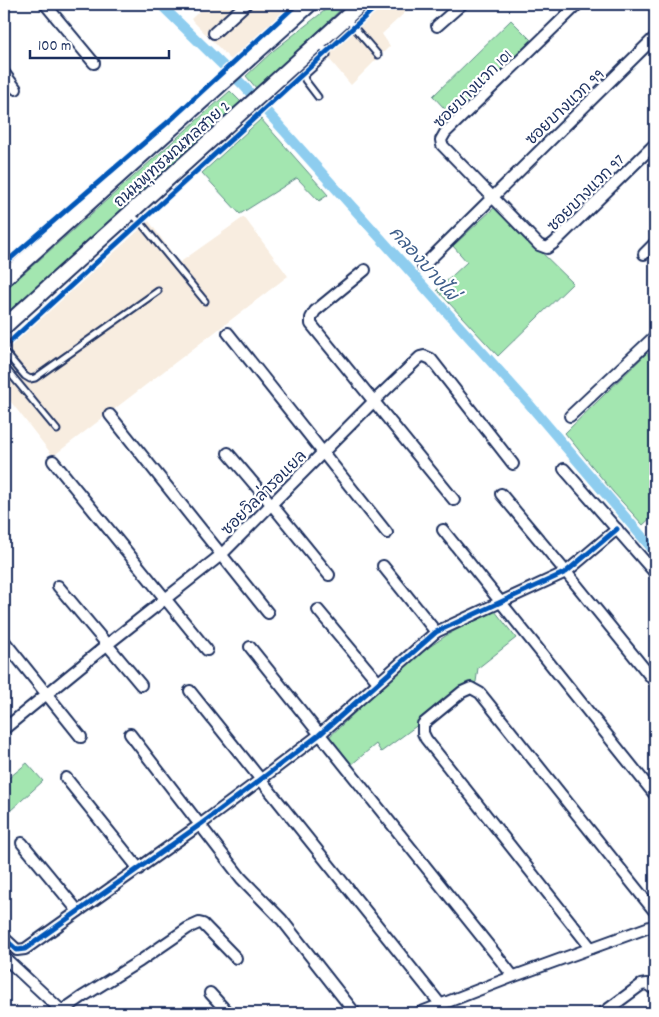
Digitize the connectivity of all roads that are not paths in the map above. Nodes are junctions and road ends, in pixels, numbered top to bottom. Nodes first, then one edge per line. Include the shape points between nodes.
1 (45, 4) edge
2 (246, 4) edge
3 (310, 4) edge
4 (361, 4) edge
5 (462, 4) edge
6 (578, 4) edge
7 (346, 17) junction
8 (438, 26) dead end
9 (214, 33) dead end
10 (655, 37) edge
11 (318, 43) junction
12 (378, 55) dead end
13 (94, 63) dead end
14 (4, 73) edge
15 (16, 89) dead end
16 (318, 97) dead end
17 (655, 144) edge
18 (493, 196) junction
19 (131, 213) junction
20 (655, 243) edge
21 (644, 254) dead end
22 (423, 266) dead end
23 (366, 270) dead end
24 (4, 279) edge
25 (158, 291) dead end
26 (205, 301) dead end
27 (4, 327) edge
28 (228, 333) dead end
29 (655, 336) edge
30 (4, 351) edge
31 (4, 366) edge
32 (374, 401) junction
33 (110, 415) dead end
34 (570, 416) dead end
35 (57, 430) dead end
36 (228, 453) dead end
37 (323, 454) junction
38 (53, 461) dead end
39 (513, 464) dead end
40 (564, 469) dead end
41 (501, 494) dead end
42 (454, 500) dead end
43 (272, 505) junction
44 (616, 529) junction
45 (443, 530) dead end
46 (387, 533) dead end
47 (221, 555) junction
48 (382, 566) dead end
49 (566, 572) junction
50 (655, 572) edge
51 (329, 576) dead end
52 (58, 586) dead end
53 (164, 599) junction
54 (501, 602) junction
55 (318, 610) dead end
56 (268, 613) dead end
57 (436, 632) junction
58 (4, 641) edge
59 (108, 644) junction
60 (250, 647) dead end
61 (207, 650) dead end
62 (378, 682) junction
63 (655, 682) edge
64 (140, 685) dead end
65 (190, 691) dead end
66 (46, 694) junction
67 (4, 729) edge
68 (130, 734) dead end
69 (319, 735) junction
70 (81, 737) dead end
71 (66, 778) dead end
72 (260, 780) junction
73 (655, 795) edge
74 (201, 824) junction
75 (22, 842) dead end
76 (139, 869) junction
77 (78, 911) junction
78 (655, 912) edge
79 (655, 925) edge
80 (4, 938) edge
81 (591, 948) junction
82 (4, 957) edge
83 (236, 958) dead end
84 (513, 976) junction
85 (655, 990) edge
86 (210, 993) dead end
87 (441, 1005) junction
88 (61, 1012) edge
89 (228, 1013) edge
90 (355, 1013) edge
91 (419, 1013) edge
92 (603, 1013) edge

1 - 13 street
2 - 9 street
3 - 24 main road, ถนนพุทธมณฑลสาย 2
4 - 7 main road, ถนนพุทธมณฑลสาย 2
5 - 8 street
6 - 18 street, ซอยบางแวก 101 via 440,140
7 - 11 main road, ถนนพุทธมณฑลสาย 2
7 - 12 lane
10 - 18 street, ซอยบางแวก 99
11 - 16 lane via 327,55 304,76
11 - 19 main road, ถนนพุทธมณฑลสาย 2
14 - 15 street
17 - 18 street, ซอยบางแวก 97 via 547,248 540,246
18 - 22 street, ซอยบางแวก 99
19 - 26 lane
19 - 27 main road, ถนนพุทธมณฑลสาย 2
20 - 21 street
23 - 32 street via 315,311 311,324
25 - 30 lane via 35,378 25,376
28 - 37 street
29 - 34 street
31 - 35 lane
32 - 37 street, ซอยวิลล่ารอแยล
32 - 39 street, ซอยวิลล่ารอแยล via 420,357 431,359
32 - 42 street
33 - 47 street
36 - 43 street
37 - 43 street, ซอยวิลล่ารอแยล
37 - 46 street
38 - 53 street
40 - 44 street
41 - 49 street
43 - 47 street, ซอยวิลล่ารอแยล
43 - 51 street
44 - 49 street
44 - 50 street
45 - 54 street
47 - 53 street, ซอยวิลล่ารอแยล
47 - 56 street
48 - 57 street
49 - 54 street
49 - 63 street
52 - 59 street
53 - 59 street, ซอยวิลล่ารอแยล
53 - 61 street
54 - 57 street
54 - 73 street
55 - 62 street
57 - 62 street
58 - 66 street
59 - 64 street
59 - 66 street, ซอยวิลล่ารอแยล
60 - 69 street
62 - 69 street
65 - 72 street
66 - 67 street, ซอยวิลล่ารอแยล
66 - 70 street
68 - 74 street
69 - 72 street
69 - 84 street
71 - 76 street
72 - 74 street
72 - 87 street
74 - 76 street
74 - 90 street via 241,878 282,920
75 - 77 street
76 - 77 street
77 - 80 street via 23,951 17,950
78 - 81 street via 480,693 471,688 462,692 423,724 426,739
79 - 81 street
81 - 84 street
82 - 88 street
83 - 88 street via 199,923
84 - 87 street
85 - 92 street via 647,984 641,985
86 - 89 street
87 - 91 street

